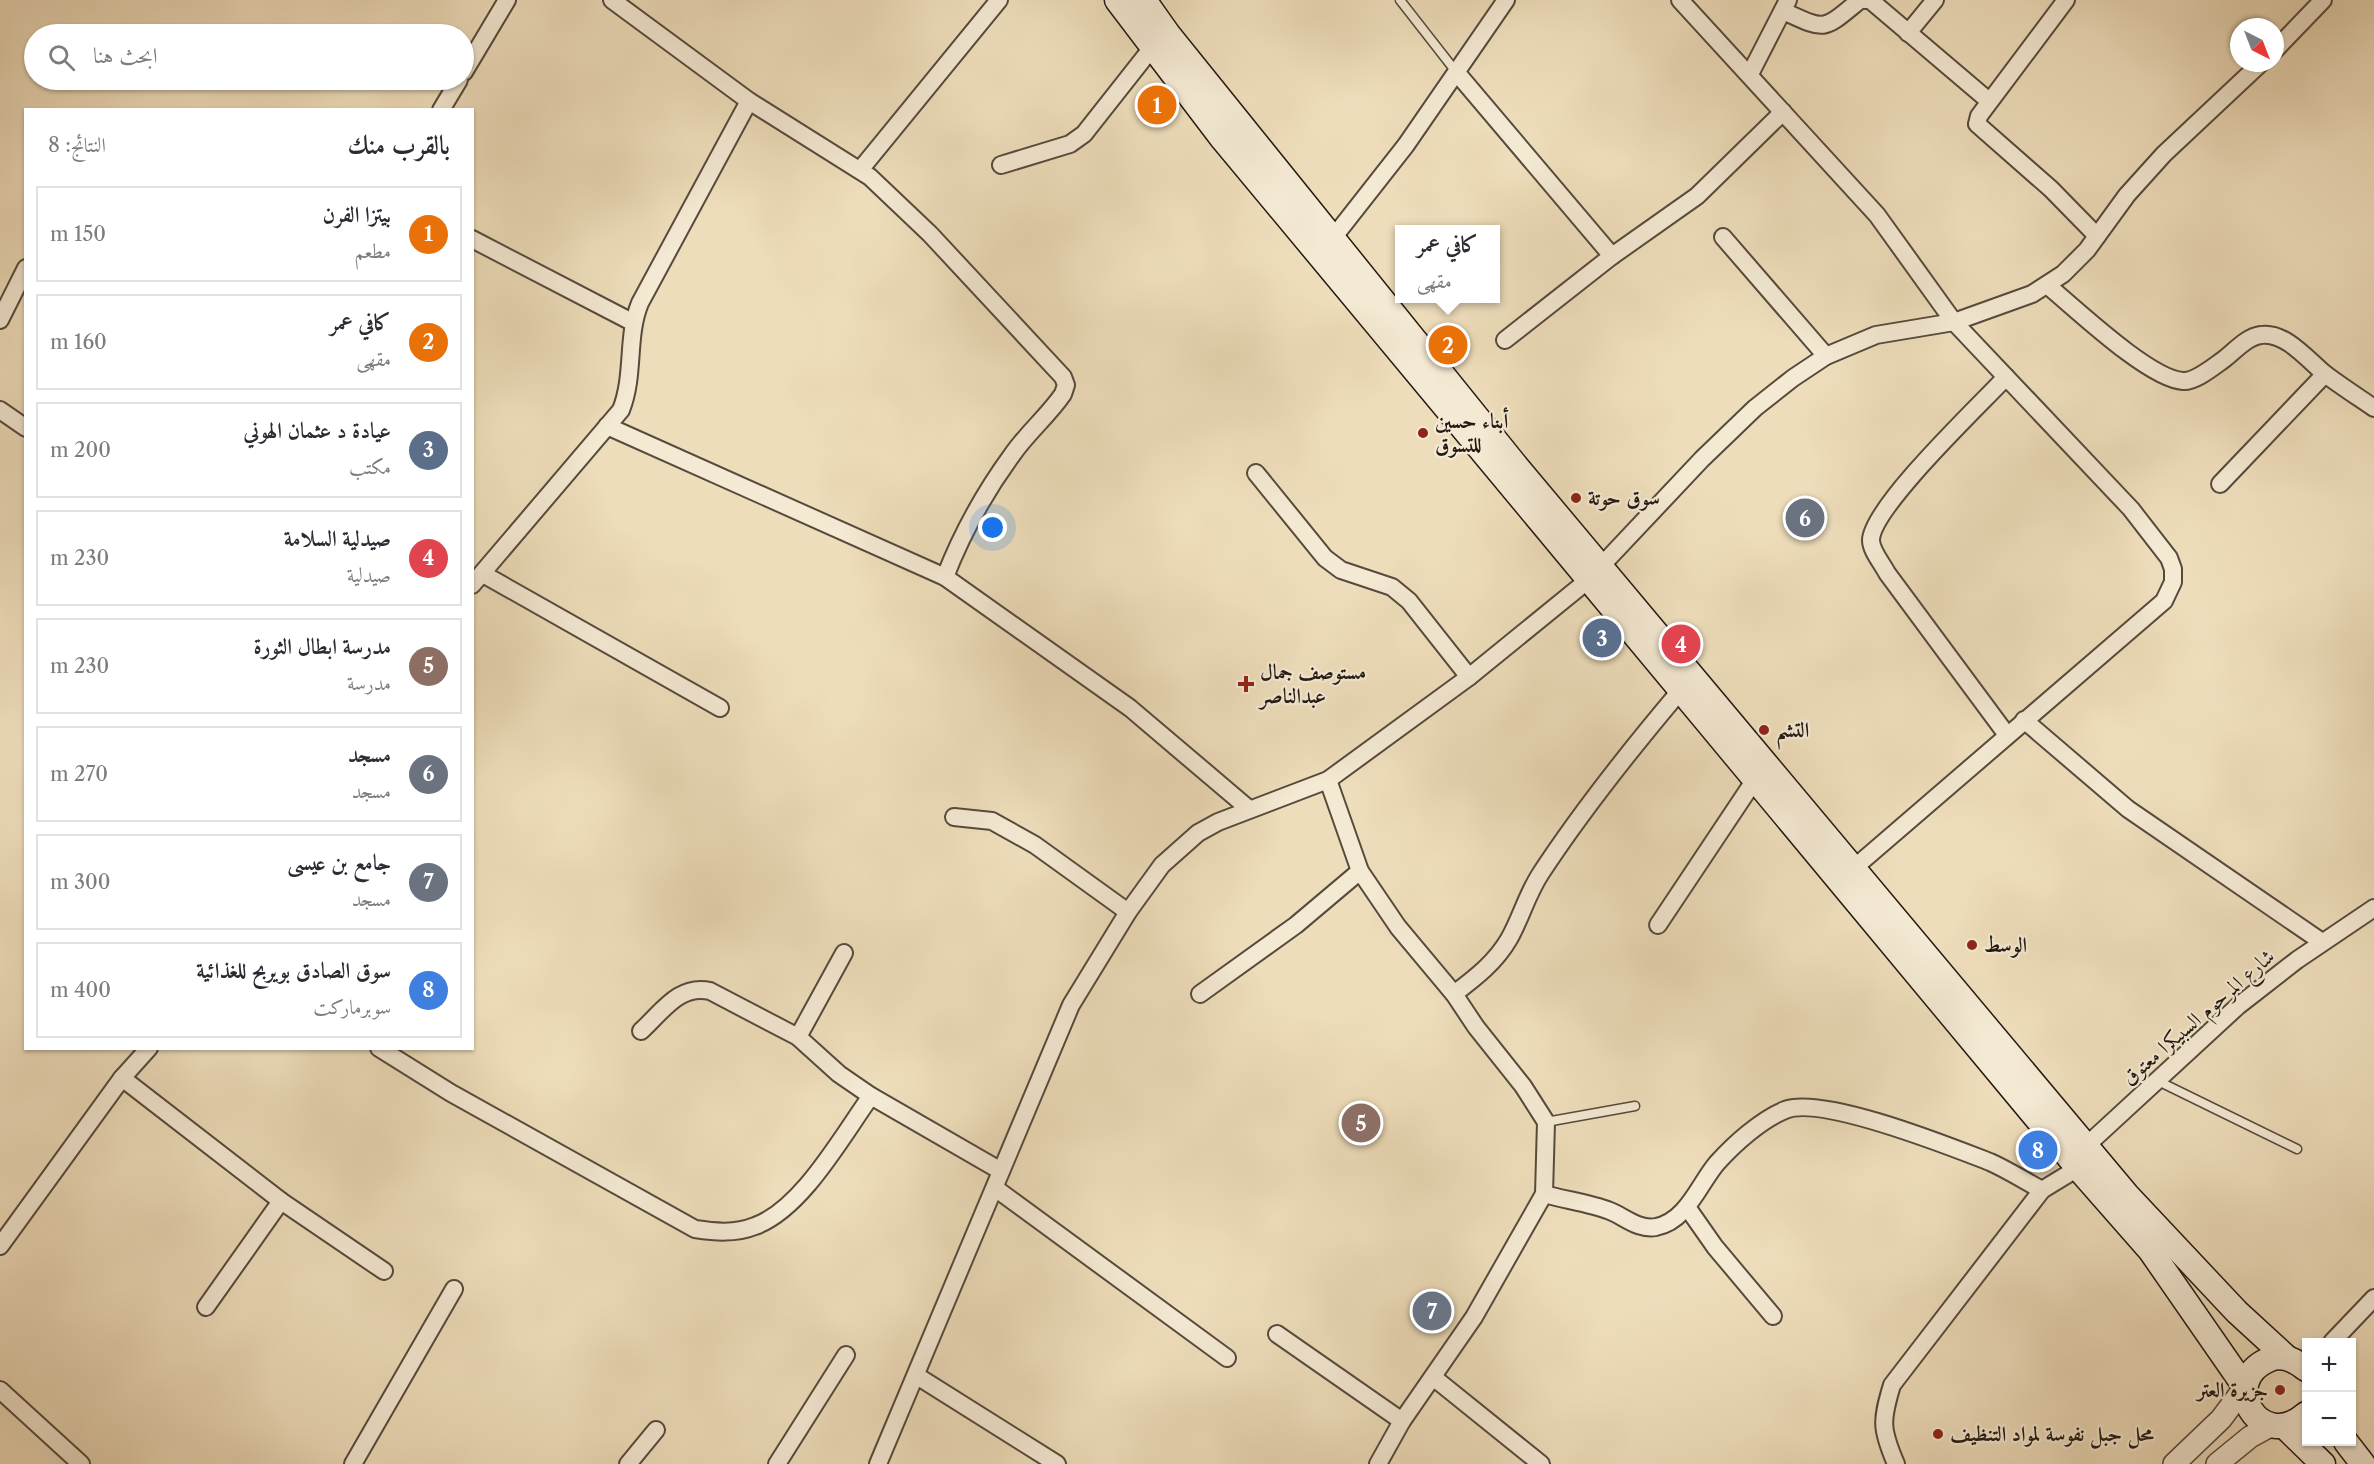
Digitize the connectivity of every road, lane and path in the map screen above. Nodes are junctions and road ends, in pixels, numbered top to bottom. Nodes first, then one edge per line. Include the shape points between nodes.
1 (507, 0) edge
2 (612, 0) edge
3 (999, 0) edge
4 (1117, 0) edge
5 (1144, 0) edge
6 (1400, 0) edge
7 (1506, 0) edge
8 (1680, 0) edge
9 (1860, 0) edge
10 (1865, 0) edge
11 (1935, 0) edge
12 (2066, 0) edge
13 (2323, 0) edge
14 (1785, 5) edge
15 (1908, 33) junction
16 (2284, 41) edge
17 (1151, 49) junction
18 (474, 55) edge
19 (2251, 72) edge
20 (1458, 73) junction
21 (1750, 74) junction
22 (453, 90) edge
23 (748, 101) junction
24 (1989, 101) junction
25 (442, 108) edge
26 (1783, 112) junction
27 (1001, 165) dead end
28 (861, 170) junction
29 (2097, 236) junction
30 (1723, 237) dead end
31 (1332, 238) junction
32 (474, 240) edge
33 (1612, 256) junction
34 (24, 272) edge
35 (2047, 285) junction
36 (0, 320) edge
37 (632, 322) junction
38 (1954, 322) junction
39 (1505, 340) dead end
40 (1826, 356) junction
41 (2325, 374) junction
42 (2006, 377) junction
43 (2374, 408) edge
44 (0, 410) edge
45 (607, 426) junction
46 (24, 427) edge
47 (1256, 473) dead end
48 (2220, 484) dead end
49 (1595, 574) junction
50 (945, 577) junction
51 (478, 579) edge
52 (1469, 677) junction
53 (1680, 691) junction
54 (720, 708) dead end
55 (2024, 720) junction
56 (2007, 735) junction
57 (1328, 780) junction
58 (1754, 781) junction
59 (1249, 809) junction
60 (954, 817) dead end
61 (1854, 868) junction
62 (1360, 871) junction
63 (1128, 912) junction
64 (2370, 916) edge
65 (1658, 925) dead end
66 (2322, 942) junction
67 (844, 953) dead end
68 (1200, 994) dead end
69 (1454, 994) junction
70 (641, 1031) dead end
71 (798, 1037) junction
72 (147, 1050) edge
73 (382, 1050) edge
74 (123, 1078) junction
75 (2157, 1081) junction
76 (871, 1096) junction
77 (1635, 1106) dead end
78 (1546, 1122) junction
79 (2086, 1146) junction
80 (2297, 1149) dead end
81 (2078, 1168) junction
82 (1001, 1171) junction
83 (994, 1188) junction
84 (2042, 1190) junction
85 (1544, 1194) junction
86 (281, 1201) junction
87 (1687, 1208) junction
88 (0, 1246) edge
89 (384, 1271) dead end
90 (454, 1289) dead end
91 (2374, 1298) edge
92 (206, 1307) dead end
93 (1773, 1316) dead end
94 (1276, 1334) dead end
95 (2336, 1338) edge
96 (846, 1355) dead end
97 (1227, 1358) dead end
98 (2296, 1363) edge
99 (917, 1376) junction
100 (1432, 1377) junction
101 (2245, 1387) junction
102 (0, 1390) edge
103 (2302, 1418) edge
104 (1402, 1421) junction
105 (2277, 1426) junction
106 (656, 1430) dead end
107 (2349, 1446) edge
108 (81, 1464) edge
109 (353, 1464) edge
110 (628, 1464) edge
111 (777, 1464) edge
112 (878, 1464) edge
113 (1057, 1464) edge
114 (1378, 1464) edge
115 (1541, 1464) edge
116 (1896, 1464) edge
117 (2174, 1464) edge
118 (2217, 1464) edge
119 (2323, 1464) edge
120 (2363, 1464) edge

1 - 18 street
2 - 23 street
3 - 28 street
4 - 17 main road
5 - 31 main road
6 - 20 lane
7 - 20 street
8 - 21 street
9 - 14 street via 1829,25 1819,27
10 - 15 street via 1870,0
11 - 15 street
12 - 24 street
13 - 16 street
14 - 21 street
15 - 24 street
17 - 27 street via 1084,134 1070,144
17 - 49 main road via 1221,137
19 - 29 street via 2164,154
20 - 31 street
20 - 33 street
21 - 26 street
22 - 25 street
23 - 28 street
23 - 37 street
24 - 29 street via 1977,124
26 - 33 street via 1697,196
26 - 38 street via 1876,215
28 - 50 street via 930,234 1063,377 1066,385 1058,401 1012,454 987,492 958,543
29 - 35 street via 2063,274
30 - 40 street
31 - 49 main road via 1517,467
32 - 37 street
33 - 39 street
34 - 36 street
35 - 38 street
35 - 41 street via 2141,361 2167,376 2185,381 2197,377 2262,334 2301,352
37 - 45 street via 627,394 621,410
38 - 40 street via 1876,335
38 - 42 street
40 - 49 street via 1755,408
41 - 43 street
41 - 48 street
42 - 55 street via 2131,509 2169,558 2173,569 2173,582 2164,601
42 - 56 street via 1892,498 1871,540 1887,573
44 - 46 street
45 - 50 street
45 - 51 street
47 - 52 street via 1325,558 1341,570 1392,587 1409,602
49 - 52 street
49 - 53 main road
49 - 61 main road
50 - 59 street via 1130,708
51 - 54 street
52 - 57 street
53 - 58 main road
53 - 69 street via 1629,751 1550,859 1498,955
55 - 56 street
55 - 66 street via 2136,815
56 - 61 street
57 - 59 street
57 - 62 street
58 - 65 street
58 - 81 main road
59 - 63 street via 1218,822 1179,848
60 - 63 street via 992,821 1035,845
61 - 79 main road
62 - 68 street via 1296,925
62 - 69 street via 1398,927
63 - 82 street via 1071,1005
64 - 66 street, شارع المرحوم السبيكرا معتوق
66 - 75 street, شارع المرحوم السبيكرا معتوق via 2238,1006
67 - 71 street
69 - 78 street
70 - 71 street via 684,992 697,988
71 - 76 street via 839,1074
72 - 74 street
73 - 76 street via 451,1093 695,1229 714,1232 754,1227 782,1209 817,1171
74 - 86 street
74 - 88 street
75 - 79 street, شارع المرحوم السبيكرا معتوق
75 - 80 lane
76 - 82 street
77 - 78 lane
78 - 85 street
79 - 98 main road via 2237,1312
81 - 84 street
81 - 101 main road via 2151,1250
82 - 83 street
83 - 97 street
83 - 99 street
84 - 87 street via 1992,1163 1871,1120 1802,1107 1786,1110 1737,1142
84 - 116 street via 1892,1385 1883,1428
85 - 87 street via 1609,1210 1644,1227 1657,1227
85 - 100 street via 1474,1317
86 - 89 street
86 - 92 street
87 - 93 street
90 - 109 street
91 - 95 street
94 - 104 street
96 - 111 street
98 - 101 main road via 2272,1358 2259,1363
99 - 112 street
99 - 113 street
100 - 104 street
100 - 115 street
101 - 105 main road via 2250,1411 2259,1420
101 - 117 street via 2221,1419
102 - 108 street
103 - 105 main road
104 - 114 street
105 - 118 street via 2250,1437
105 - 119 main road
106 - 110 street
107 - 120 main road

